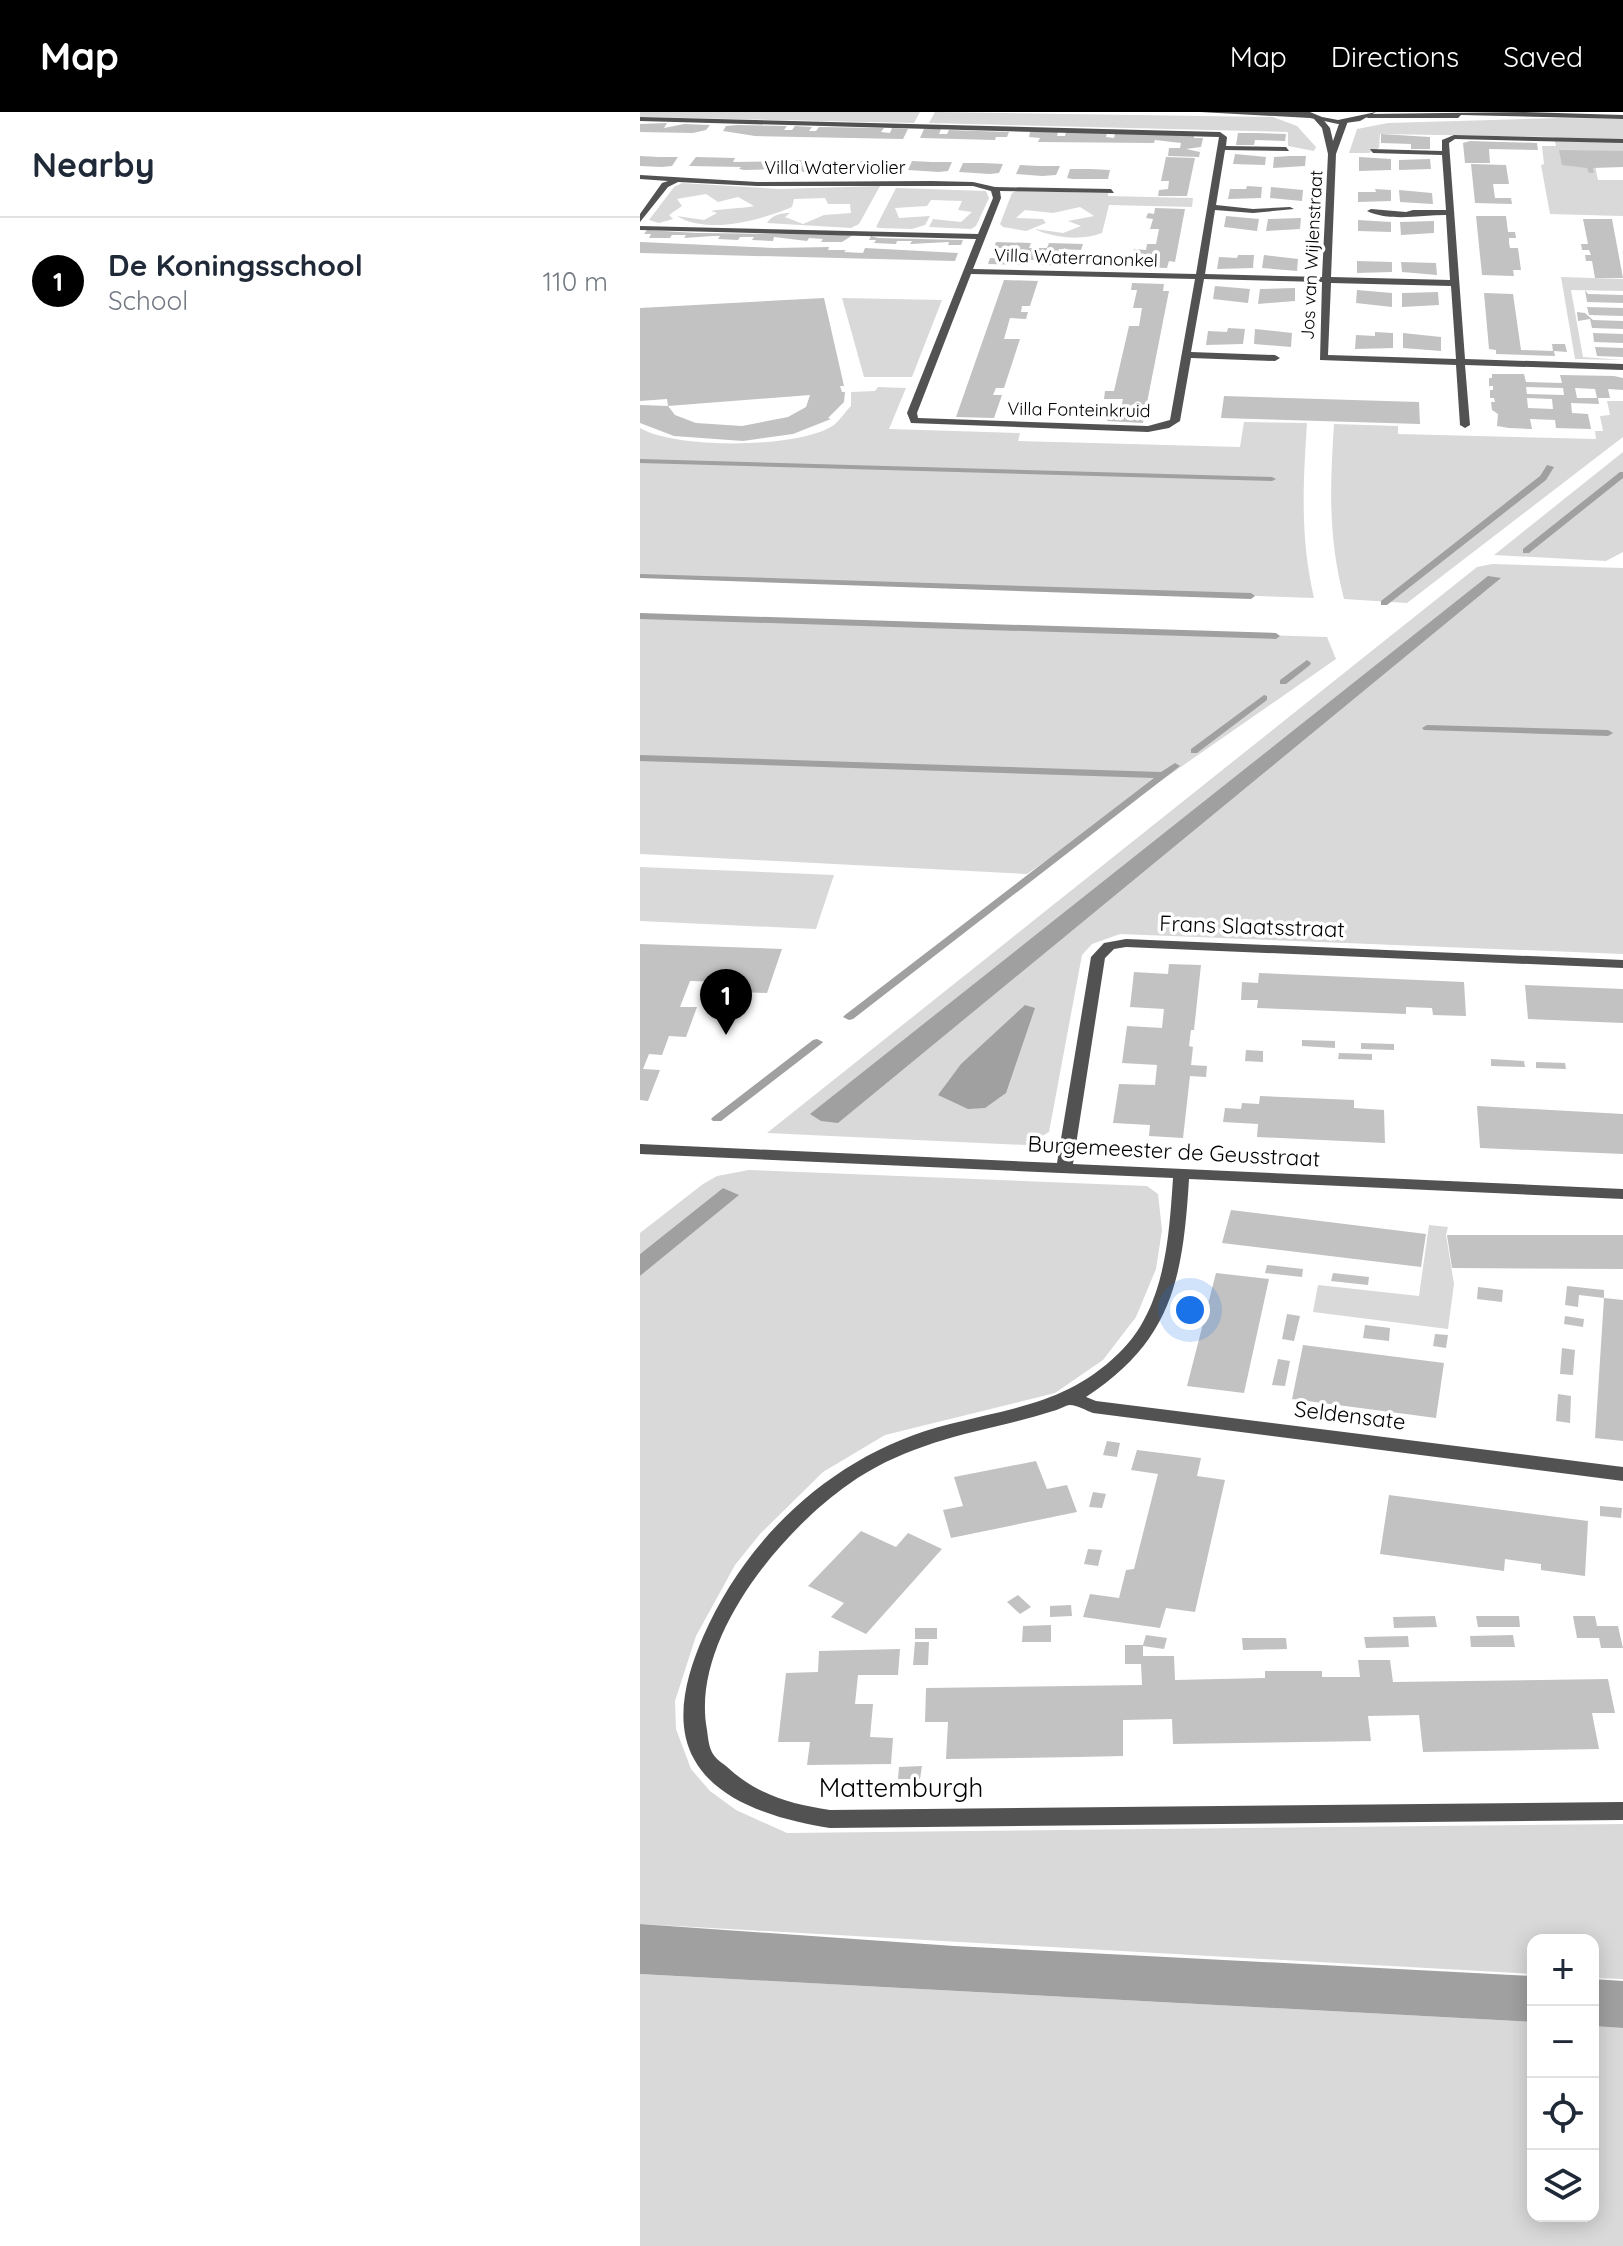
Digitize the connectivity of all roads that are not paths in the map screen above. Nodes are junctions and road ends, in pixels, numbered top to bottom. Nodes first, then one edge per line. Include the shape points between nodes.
1 (1204, 112) edge
2 (1447, 112) edge
3 (1370, 114) edge
4 (1524, 115) junction
5 (1311, 116) edge
6 (1623, 117) edge
7 (640, 119) edge
8 (1344, 121) junction
9 (1623, 141) edge
10 (1222, 148) junction
11 (1286, 149) dead end
12 (1373, 151) dead end
13 (1446, 153) junction
14 (1332, 154) junction
15 (640, 177) edge
16 (675, 181) junction
17 (995, 189) junction
18 (1111, 191) dead end
19 (1211, 207) junction
20 (1290, 209) dead end
21 (1375, 211) dead end
22 (1450, 213) junction
23 (640, 220) edge
24 (640, 228) edge
25 (982, 237) junction
26 (968, 271) junction
27 (1199, 277) junction
28 (1326, 280) junction
29 (1454, 283) junction
30 (1186, 355) junction
31 (1275, 358) dead end
32 (1461, 362) junction
33 (1623, 367) edge
34 (914, 421) joint
35 (1465, 425) dead end
36 (1623, 964) edge
37 (640, 1149) edge
38 (1064, 1168) junction
39 (1181, 1173) junction
40 (1623, 1194) edge
41 (1073, 1399) junction
42 (1623, 1474) edge
43 (1623, 1811) edge

1 - 5 street
2 - 4 street
3 - 4 street
3 - 8 street
4 - 6 street
5 - 8 street
5 - 14 street, Jos van Wijlenstraat via 1326,128
7 - 10 street, Villa Fonteinkruid via 1220,134
8 - 14 street, Jos van Wijlenstraat
9 - 13 street via 1454,137 1445,142
10 - 11 street
10 - 19 street, Villa Fonteinkruid
12 - 13 street
13 - 22 street
14 - 28 street, Jos van Wijlenstraat
15 - 16 street, Villa Waterviolier
16 - 17 street, Villa Waterviolier via 973,184
16 - 23 street via 665,185
17 - 18 street, Villa Waterviolier
17 - 25 street via 997,198
19 - 20 street
19 - 27 street, Villa Fonteinkruid
21 - 22 street
22 - 29 street
24 - 25 street, Villa Waterranonkel
25 - 26 street
26 - 27 street, Villa Waterranonkel
26 - 34 street, Villa Waterranonkel via 912,413
27 - 28 street
27 - 30 street, Villa Fonteinkruid
28 - 29 street
28 - 32 street, Jos van Wijlenstraat via 1323,358
29 - 32 street
30 - 31 street
30 - 34 street, Villa Fonteinkruid via 1175,421 1166,426
32 - 33 street
32 - 35 street
36 - 38 street, Frans Slaatsstraat via 1109,946 1098,957
37 - 38 street, Burgemeester de Geusstraat
38 - 39 street, Burgemeester de Geusstraat
39 - 40 street, Burgemeester de Geusstraat
39 - 41 street, Mattemburgh via 1172,1264 1155,1315 1130,1353
41 - 42 street, Seldensate via 1093,1407
41 - 43 street, Mattemburgh via 1020,1417 920,1439 880,1455 807,1505 777,1536 728,1606 707,1647 694,1701 702,1756 727,1782 757,1803 830,1819

